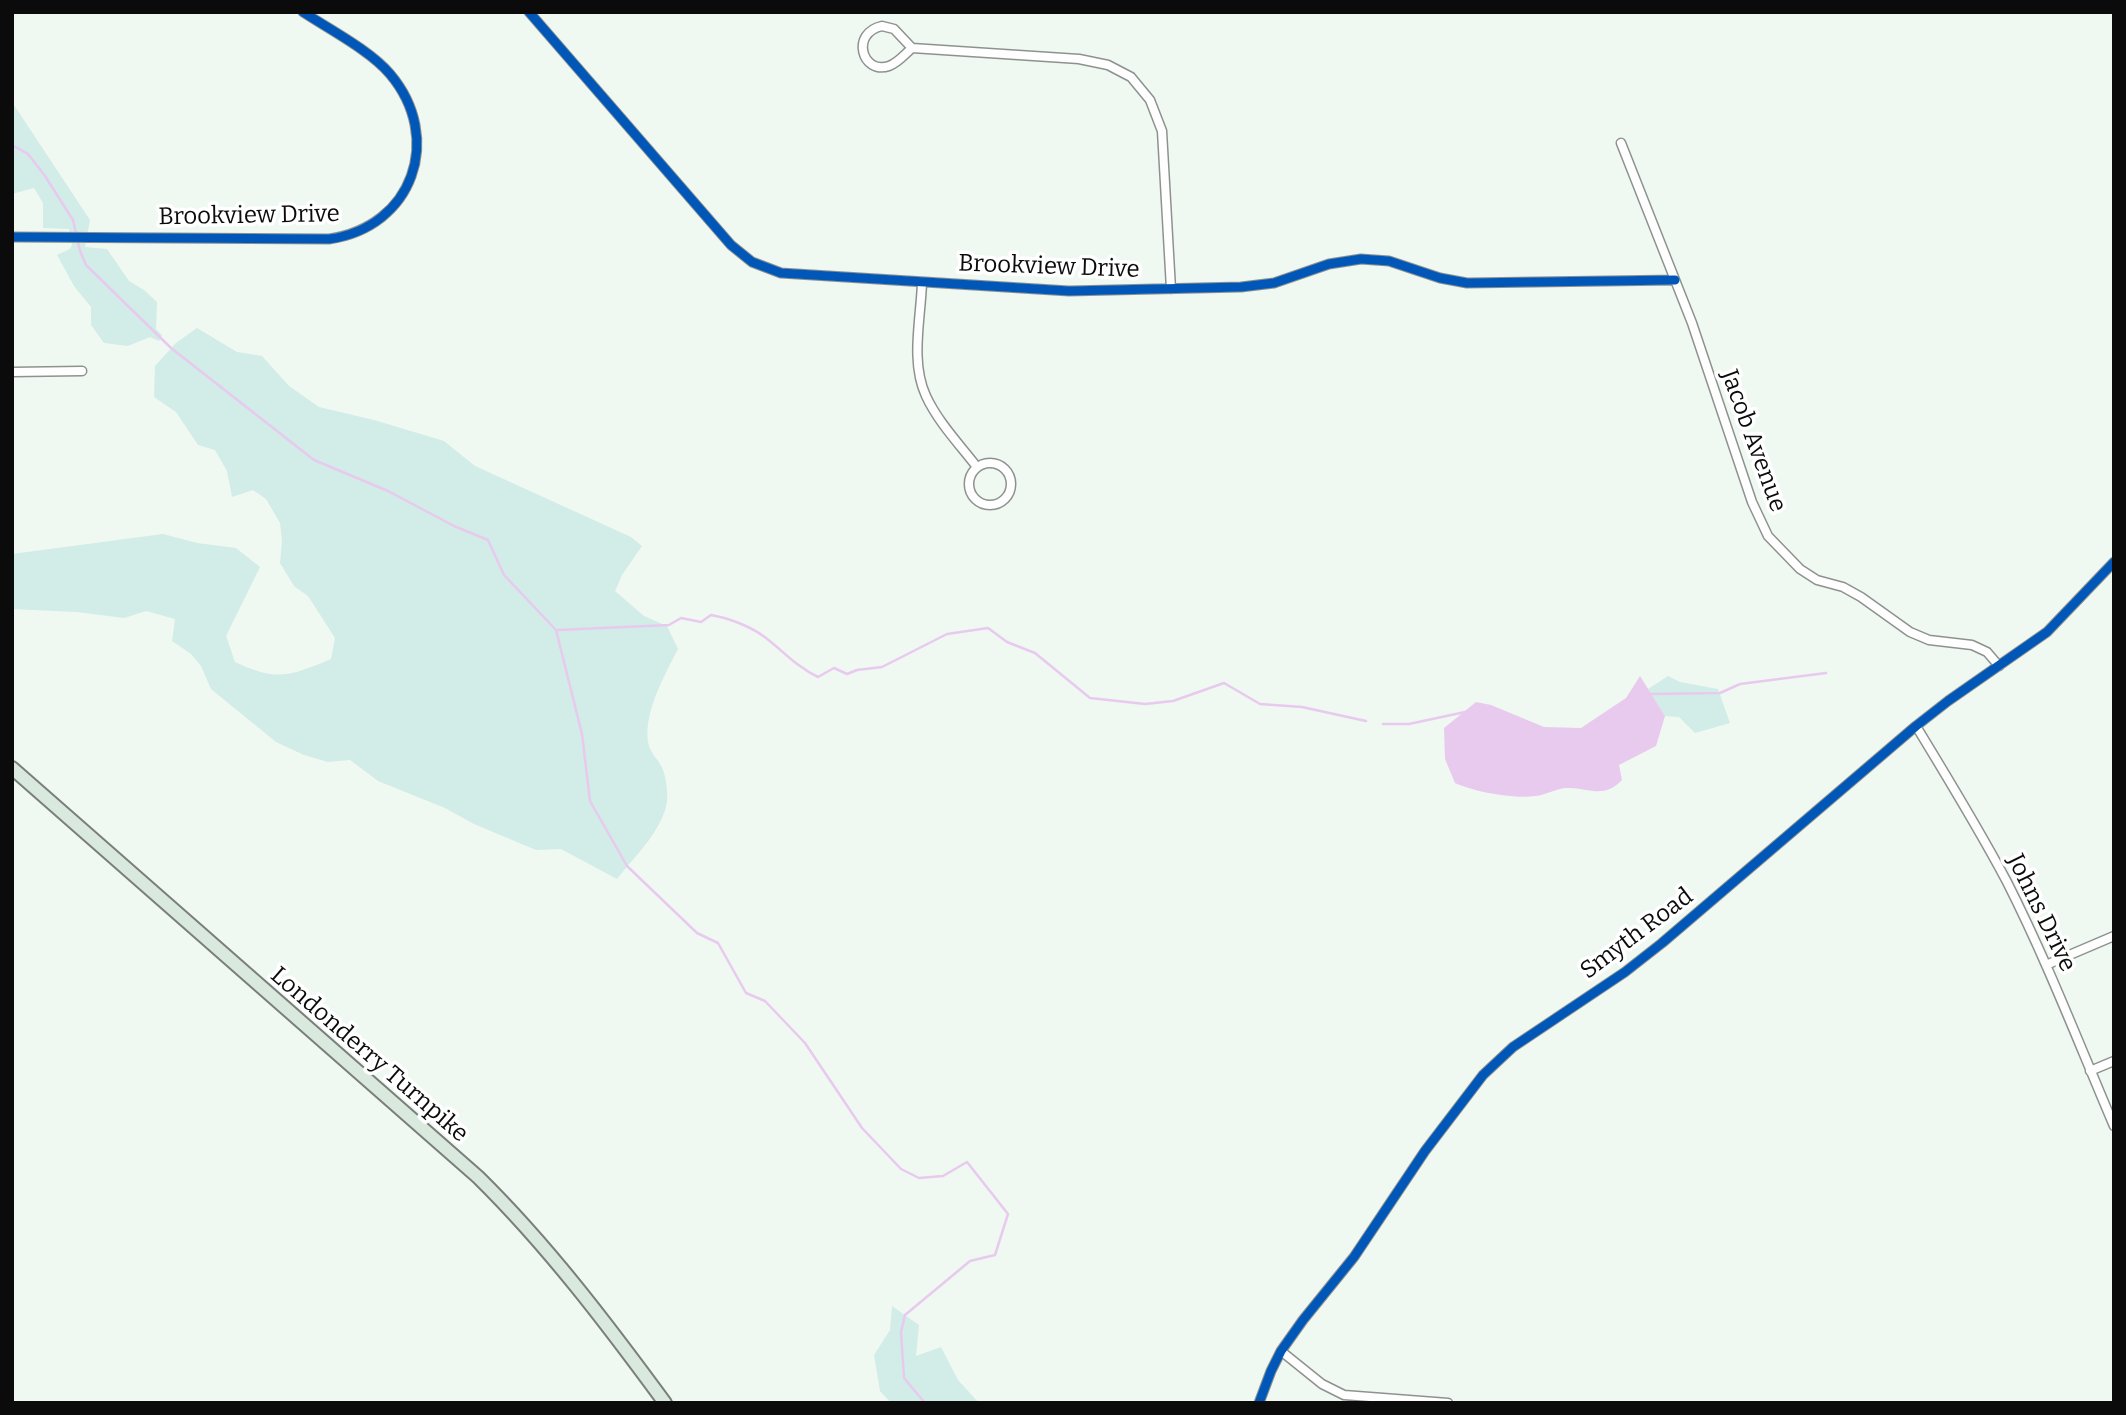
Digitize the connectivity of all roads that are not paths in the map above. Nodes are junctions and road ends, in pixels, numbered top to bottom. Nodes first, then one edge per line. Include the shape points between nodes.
1 (303, 12) edge
2 (529, 12) edge
3 (912, 48) junction
4 (1621, 144) dead end
5 (12, 237) edge
6 (1675, 280) junction
7 (922, 282) junction
8 (1171, 289) junction
9 (82, 371) dead end
10 (12, 372) edge
11 (977, 467) junction
12 (2114, 562) edge
13 (1998, 666) junction
14 (1916, 726) junction
15 (12, 768) edge
16 (2114, 936) edge
17 (2046, 965) junction
18 (2114, 1061) edge
19 (2090, 1071) junction
20 (2114, 1126) edge
21 (1281, 1351) junction
22 (665, 1403) edge
23 (1259, 1403) edge
24 (1448, 1403) edge

1 - 5 street, Brookview Drive via 378,62 408,102 417,132 415,162 409,182 376,221 329,239
2 - 7 street, Brookview Drive via 741,255 781,273
3 - 3 street via 893,64 880,67 869,62 862,49 865,36 882,26 894,29
3 - 8 street via 1087,60 1131,78 1150,100 1162,131
4 - 6 street, Jacob Avenue
6 - 8 street, Brookview Drive via 1467,283 1389,261 1361,259 1258,286
6 - 13 street, Jacob Avenue via 1768,536 1817,580 1861,597 1910,632 1987,652
7 - 8 street, Brookview Drive via 1069,291
7 - 11 street via 921,384 936,414
9 - 10 street
11 - 11 street via 969,479 971,493 981,503 1002,502 1011,488 1007,471 996,464
12 - 13 street, Smyth Road via 2047,632
13 - 14 street, Smyth Road
14 - 17 street, Johns Drive via 1992,856
14 - 21 street, Smyth Road via 1662,943 1521,1041 1483,1075
15 - 22 main road, Londonderry Turnpike via 478,1177 548,1251
16 - 17 street
17 - 19 street, Johns Drive
18 - 19 street
19 - 20 street, Johns Drive
21 - 23 street, Smyth Road
21 - 24 street via 1322,1384 1344,1395

